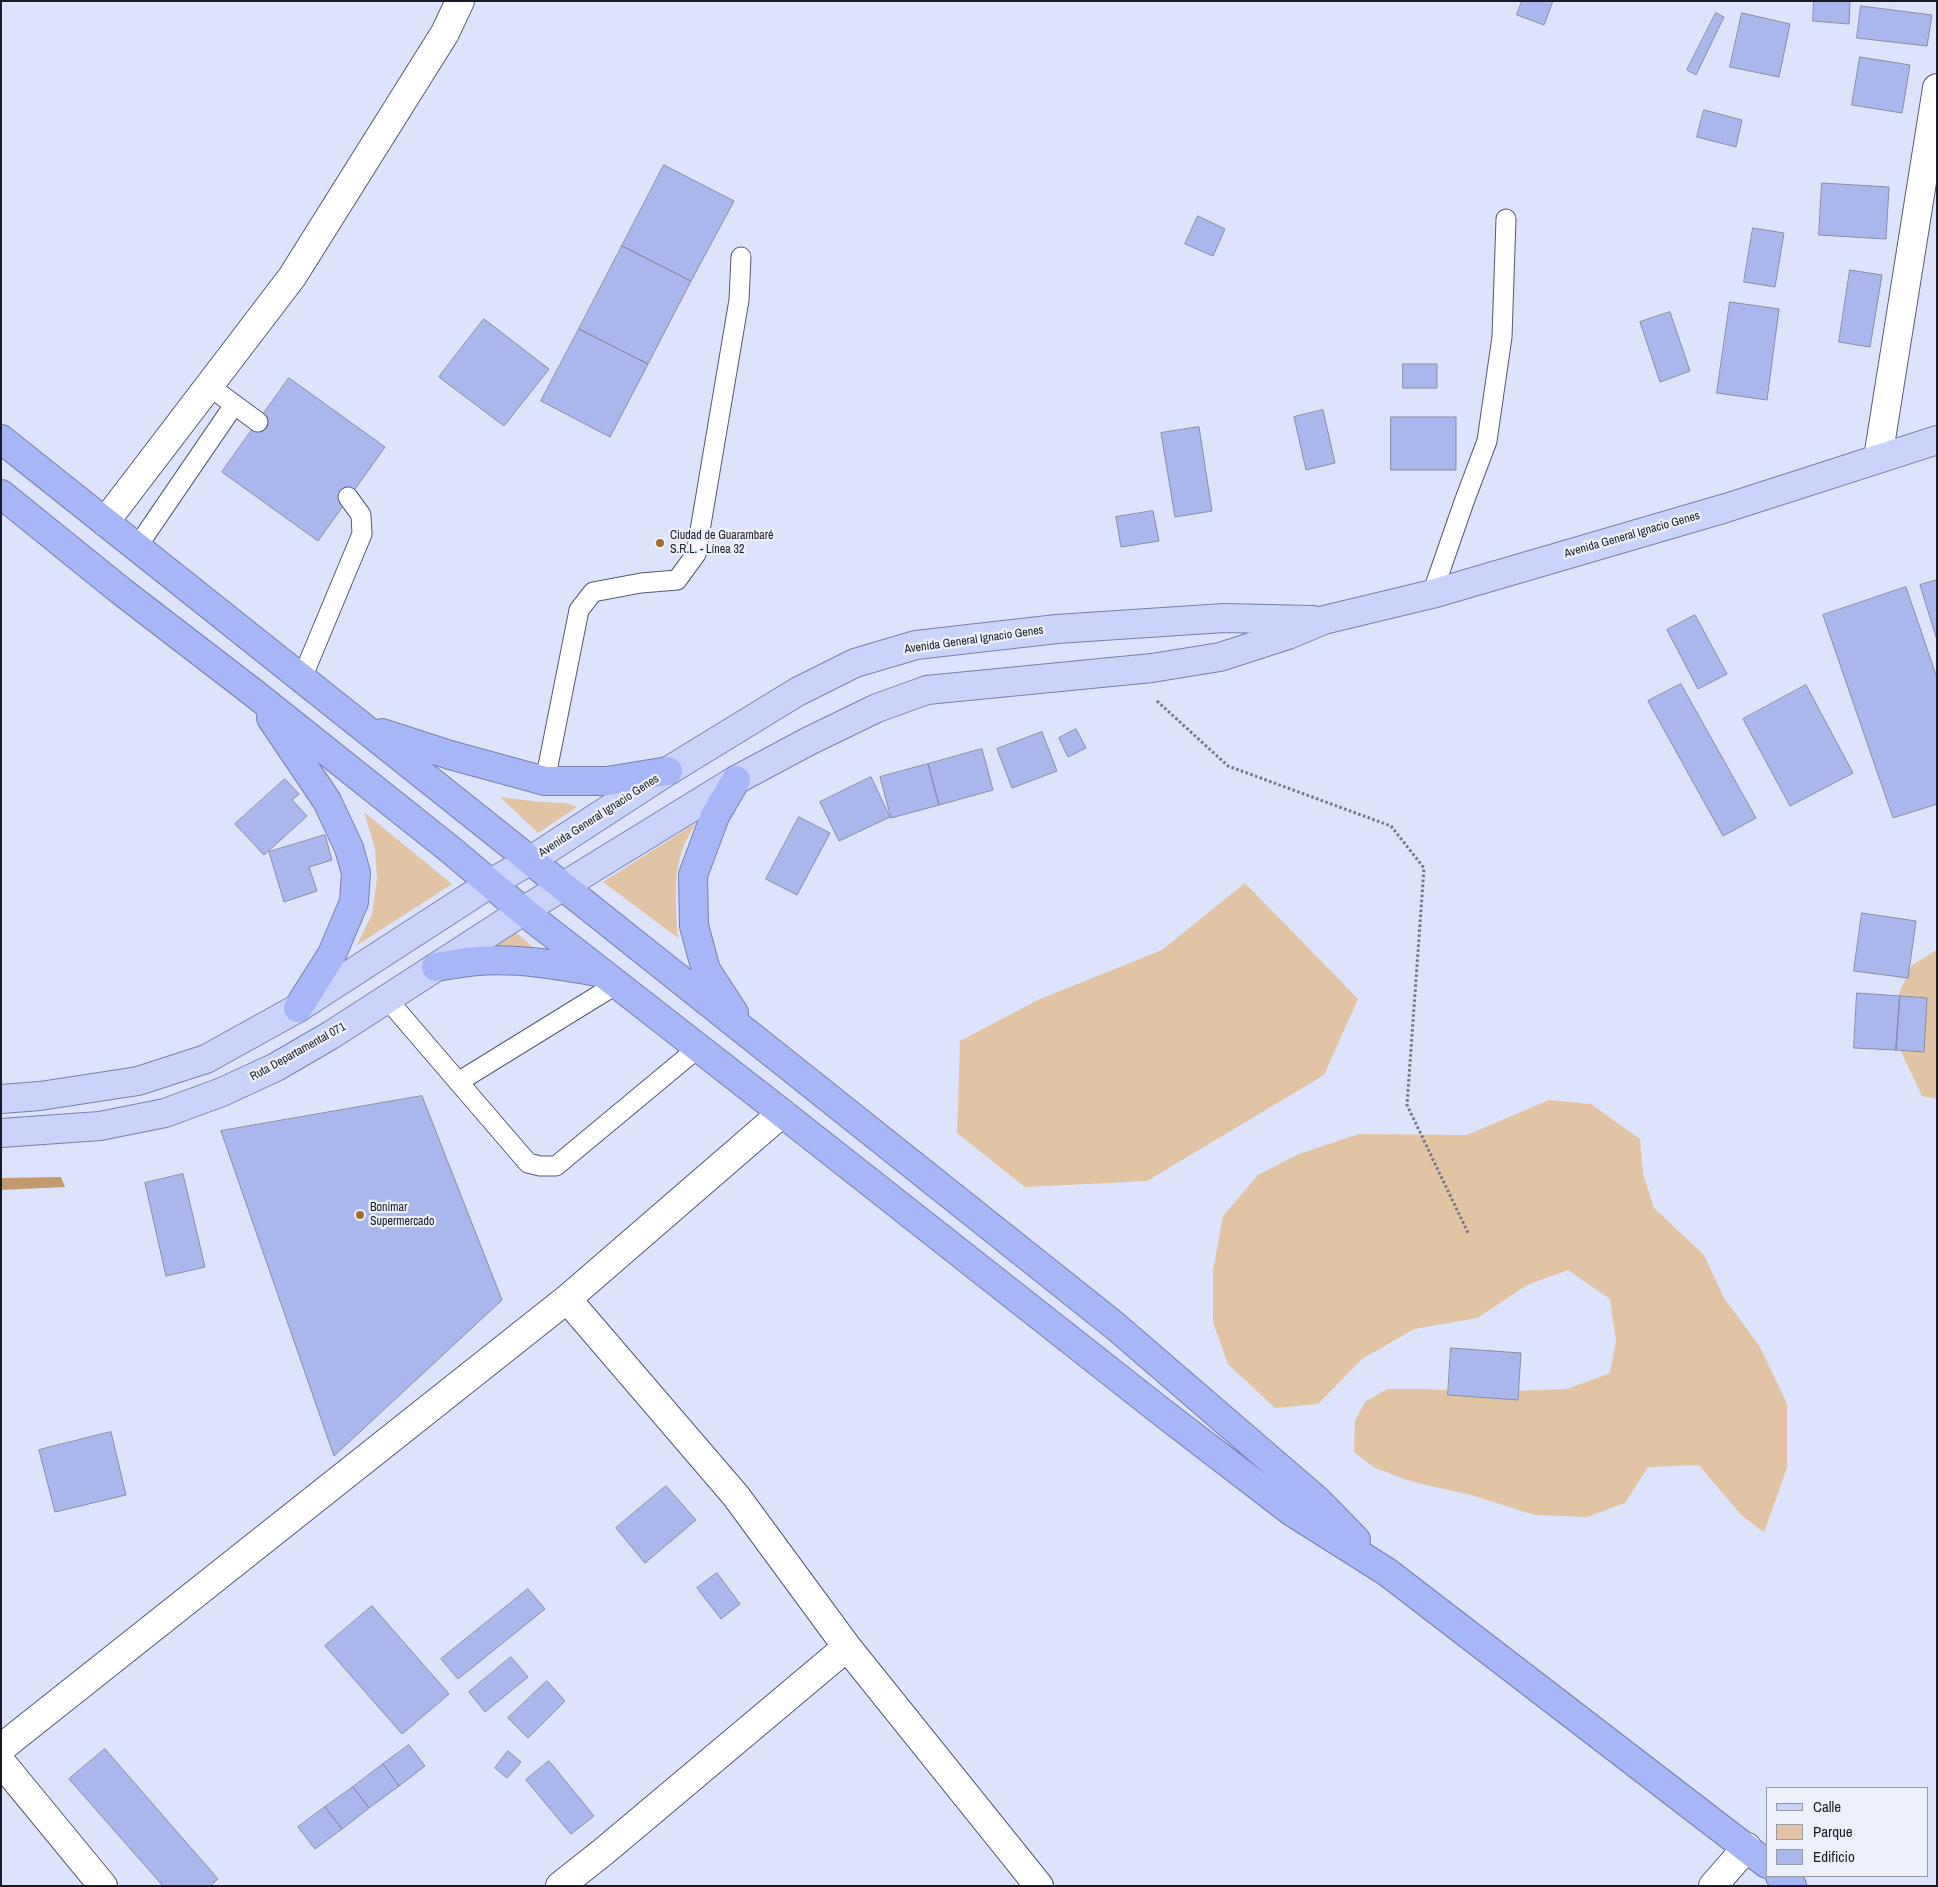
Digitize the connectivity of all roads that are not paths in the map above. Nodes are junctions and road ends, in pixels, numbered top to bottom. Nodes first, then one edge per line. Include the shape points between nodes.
1 (460, 1) edge
2 (1937, 88) edge
3 (1506, 219) dead end
4 (742, 257) dead end
5 (209, 386) junction
6 (234, 405) junction
7 (258, 422) dead end
8 (1, 439) edge
9 (1937, 440) edge
10 (1878, 458) junction
11 (1, 494) edge
12 (348, 497) dead end
13 (105, 522) junction
14 (137, 547) junction
15 (1432, 594) junction
16 (1324, 620) junction
17 (302, 678) junction
18 (255, 694) junction
19 (364, 727) junction
20 (668, 771) junction
21 (736, 780) junction
22 (546, 781) junction
23 (531, 860) junction
24 (491, 883) junction
25 (562, 888) junction
26 (523, 911) junction
27 (436, 967) junction
28 (610, 978) junction
29 (386, 999) junction
30 (298, 1008) junction
31 (746, 1032) junction
32 (698, 1048) junction
33 (458, 1082) junction
34 (1, 1099) edge
35 (782, 1113) junction
36 (1, 1134) edge
37 (567, 1299) junction
38 (1387, 1572) junction
39 (847, 1647) junction
40 (1, 1748) edge
41 (1, 1762) edge
42 (1757, 1856) edge
43 (1781, 1877) edge
44 (103, 1886) edge
45 (560, 1886) edge
46 (1039, 1886) edge
47 (1713, 1886) edge
48 (1792, 1886) edge

1 - 5 street via 445,33 292,277
2 - 10 street
3 - 15 lane via 1502,337 1487,441
4 - 22 lane via 739,300 696,554 677,580 593,592 579,610
5 - 6 lane
5 - 13 street
6 - 7 lane
6 - 14 lane
8 - 13 highway
9 - 10 main road, Avenida General Ignacio Genes
10 - 15 main road, Avenida General Ignacio Genes via 1726,508
11 - 18 highway
12 - 17 lane via 361,515 362,534
13 - 14 highway
14 - 17 highway
15 - 16 main road, Avenida General Ignacio Genes
16 - 20 main road, Avenida General Ignacio Genes via 1224,618 1057,629 916,645 855,662 797,692
16 - 21 main road, Avenida General Ignacio Genes via 1220,657 1152,668 928,690 877,708
17 - 19 highway
18 - 24 highway
18 - 30 highway via 326,801 349,848 356,873 354,902 332,954
19 - 22 highway
19 - 23 highway
20 - 22 highway via 607,780
20 - 23 main road, Avenida General Ignacio Genes
21 - 25 main road, Avenida General Ignacio Genes
21 - 31 highway via 715,816 693,875 694,926 706,970
23 - 24 main road
23 - 25 highway
24 - 26 highway
24 - 30 main road
25 - 26 main road, Ruta Departamental 071
25 - 31 highway
26 - 27 main road, Ruta Departamental 071
26 - 28 highway
27 - 28 highway via 480,961 521,962 562,965
27 - 29 main road, Ruta Departamental 071
28 - 32 highway
28 - 33 lane
29 - 33 lane
29 - 36 main road, Ruta Departamental 071 via 276,1067 165,1113 100,1126
30 - 34 main road via 206,1059 138,1082
31 - 38 highway via 1114,1325 1317,1500
32 - 33 lane via 556,1166 528,1162
32 - 35 highway
35 - 37 street
35 - 38 highway via 1292,1512
37 - 39 street via 736,1496
37 - 40 street
38 - 42 highway
39 - 45 street
39 - 46 street
41 - 44 street
42 - 47 street
43 - 48 highway

